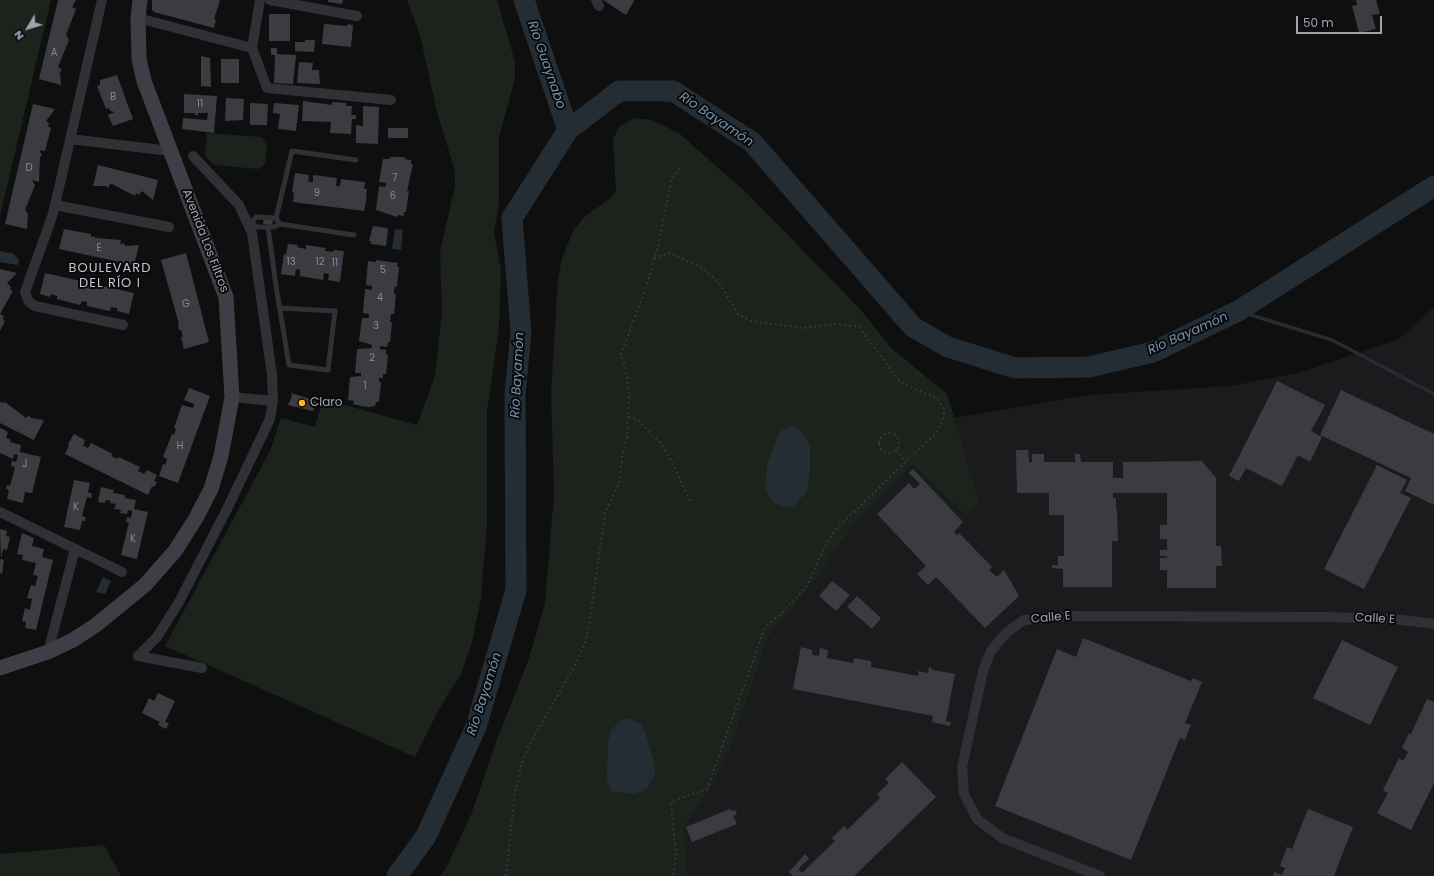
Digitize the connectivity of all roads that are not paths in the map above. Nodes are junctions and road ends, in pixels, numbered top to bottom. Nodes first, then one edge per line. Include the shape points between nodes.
1 (102, 0) edge
2 (140, 0) edge
3 (260, 0) edge
4 (270, 0) edge
5 (357, 16) dead end
6 (138, 18) junction
7 (252, 48) junction
8 (391, 100) dead end
9 (70, 139) junction
10 (170, 151) junction
11 (193, 156) dead end
12 (356, 160) dead end
13 (54, 205) junction
14 (276, 218) junction
15 (250, 221) junction
16 (280, 224) junction
17 (169, 227) dead end
18 (268, 227) junction
19 (354, 235) dead end
20 (280, 308) junction
21 (123, 325) dead end
22 (232, 397) junction
23 (273, 401) junction
24 (0, 512) edge
25 (75, 548) junction
26 (122, 572) dead end
27 (1434, 624) edge
28 (48, 652) junction
29 (0, 668) edge
30 (202, 668) dead end
31 (1100, 876) edge

1 - 9 street
2 - 6 main road, Avenida Los Filtros
3 - 7 street
4 - 5 street
6 - 7 street
6 - 10 main road, Avenida Los Filtros via 139,59 144,80
7 - 8 street via 267,88
9 - 10 street
9 - 13 street
10 - 22 main road, Avenida Los Filtros via 226,297
11 - 15 street via 239,205
12 - 14 lane via 292,151
13 - 17 street
13 - 21 street via 24,292 26,298 35,306
14 - 15 lane via 256,217
14 - 16 lane
15 - 18 lane via 256,227
15 - 23 street via 272,375
16 - 18 lane
16 - 19 lane
18 - 20 lane
20 - 20 lane via 289,365 328,370 335,311
22 - 23 street
22 - 28 main road, Avenida Los Filtros via 221,456 211,489 175,551 129,599 90,629
23 - 30 street via 270,418 179,602 157,637 138,656
24 - 25 street
25 - 26 street
25 - 28 street
27 - 31 street, Calle E via 1394,619 1326,617 1074,616 1024,620 1006,632 991,651 983,671 962,767 964,794 977,819 1002,838
28 - 29 main road, Avenida Los Filtros

